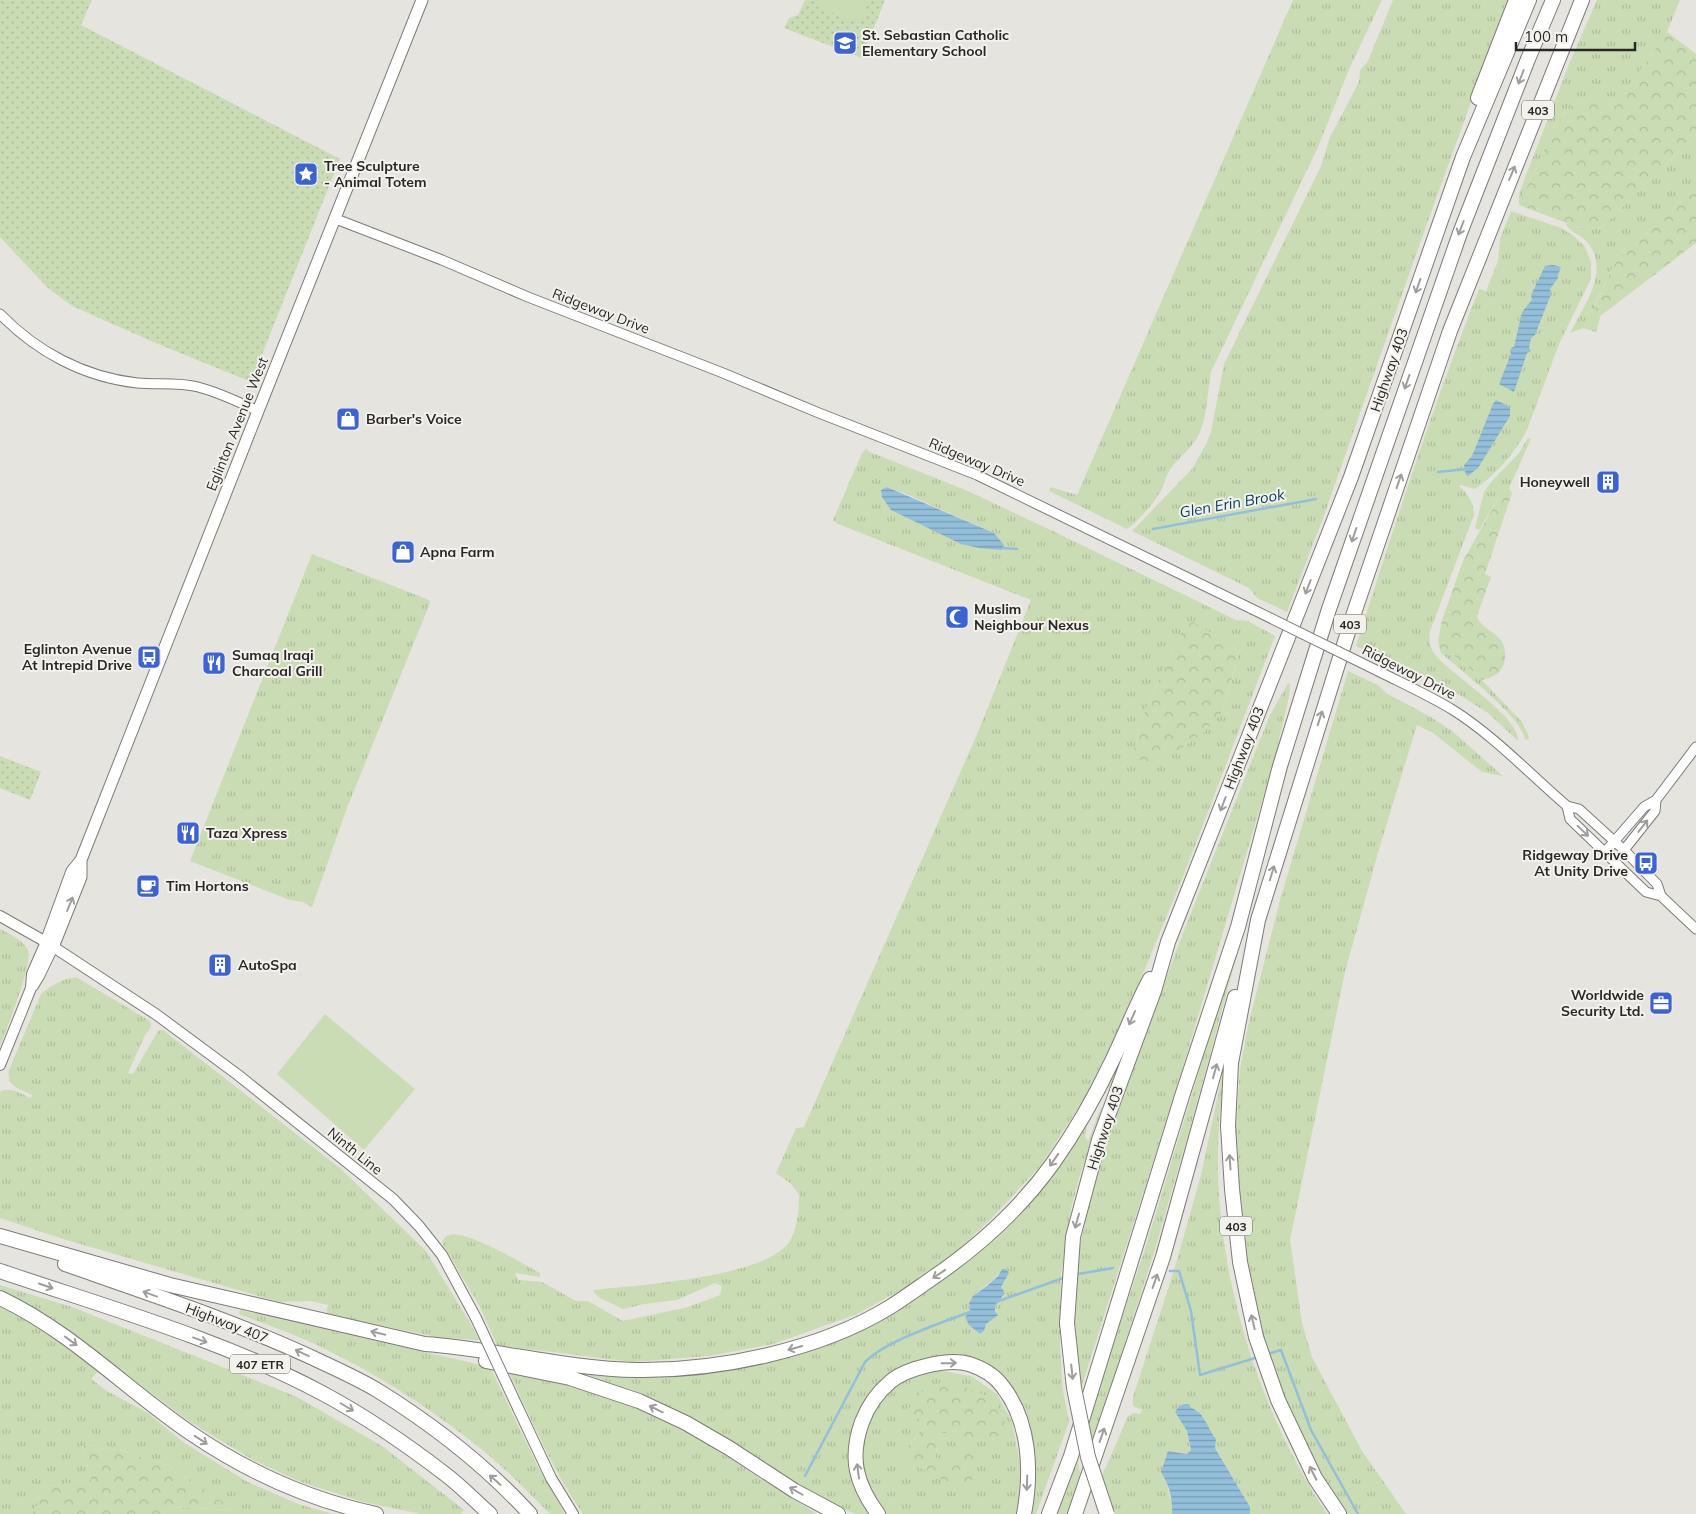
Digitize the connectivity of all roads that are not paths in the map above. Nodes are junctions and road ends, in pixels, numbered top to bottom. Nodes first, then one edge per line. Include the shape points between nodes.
1 (422, 0) edge
2 (1516, 0) edge
3 (1529, 0) edge
4 (1553, 0) edge
5 (1582, 0) edge
6 (1463, 157) junction
7 (336, 219) junction
8 (0, 314) edge
9 (258, 411) junction
10 (1696, 747) edge
11 (1656, 800) junction
12 (1567, 806) junction
13 (1614, 841) junction
14 (1624, 850) junction
15 (1605, 852) junction
16 (1660, 896) junction
17 (0, 916) edge
18 (1258, 920) junction
19 (1696, 929) edge
20 (1168, 942) junction
21 (49, 944) junction
22 (0, 1065) edge
23 (0, 1236) edge
24 (0, 1241) edge
25 (0, 1271) edge
26 (0, 1298) edge
27 (425, 1344) junction
28 (376, 1514) edge
29 (490, 1514) edge
30 (530, 1514) edge
31 (573, 1514) edge
32 (838, 1514) edge
33 (878, 1514) edge
34 (1024, 1514) edge
35 (1049, 1514) edge
36 (1075, 1514) edge
37 (1107, 1514) edge
38 (1339, 1514) edge

1 - 7 main road, Eglinton Avenue West
2 - 6 highway via 1474,108
3 - 6 highway, Highway 403
4 -> 35 highway via 1453,250 1329,609 1280,766 1238,927 1071,1456
18 -> 5 highway, 403 via 1353,616 1450,331
6 -> 20 highway, Highway 403 via 1351,477
7 - 9 main road, Eglinton Avenue West
7 - 12 street, Ridgeway Drive, bridge via 977,475 1431,697 1479,728
8 - 9 street via 39,348 92,373 138,383 198,387
9 - 21 main road, Eglinton Avenue West via 82,860 72,871
10 - 11 street
11 - 13 street via 1644,807
14 -> 11 street via 1655,811
12 - 13 street, Ridgeway Drive via 1579,809
12 -> 15 street, Ridgeway Drive via 1570,819
13 - 14 street, Ridgeway Drive
13 - 15 street
14 - 16 street, Ridgeway Drive via 1657,884
15 - 16 street, Ridgeway Drive via 1646,892
16 - 19 street, Ridgeway Drive
17 - 21 main road, Ninth Line
36 -> 18 highway via 1163,1257
38 -> 18 highway, 403 via 1315,1478 1278,1400 1256,1337 1240,1262 1228,1135 1231,1063
20 -> 27 highway via 1109,1068 1052,1164 989,1235 962,1258 889,1308 798,1347 745,1360 666,1369 585,1366
20 -> 37 highway, Highway 403, bridge via 1154,991 1100,1140 1072,1237 1067,1323 1074,1388 1088,1457
21 - 22 main road, Eglinton Avenue West via 32,974 30,988
21 - 31 main road, Ninth Line, bridge via 161,1017 238,1075 392,1199 419,1226 442,1255 476,1318 552,1478
27 -> 23 highway via 170,1285
30 -> 24 highway, Highway 407 / 407 ETR via 442,1435 369,1386 289,1347 221,1320
25 -> 29 highway, Highway 407 / 407 ETR via 218,1346 288,1376 356,1412 408,1447
26 -> 28 highway via 70,1340 191,1434 225,1455 318,1499
32 -> 27 highway via 795,1491 721,1443 640,1401 570,1378 447,1352
33 -> 34 highway via 860,1486 856,1467 857,1436 868,1406 890,1381 906,1372 946,1363 967,1364 986,1372 1002,1386 1014,1404 1026,1444 1028,1469

